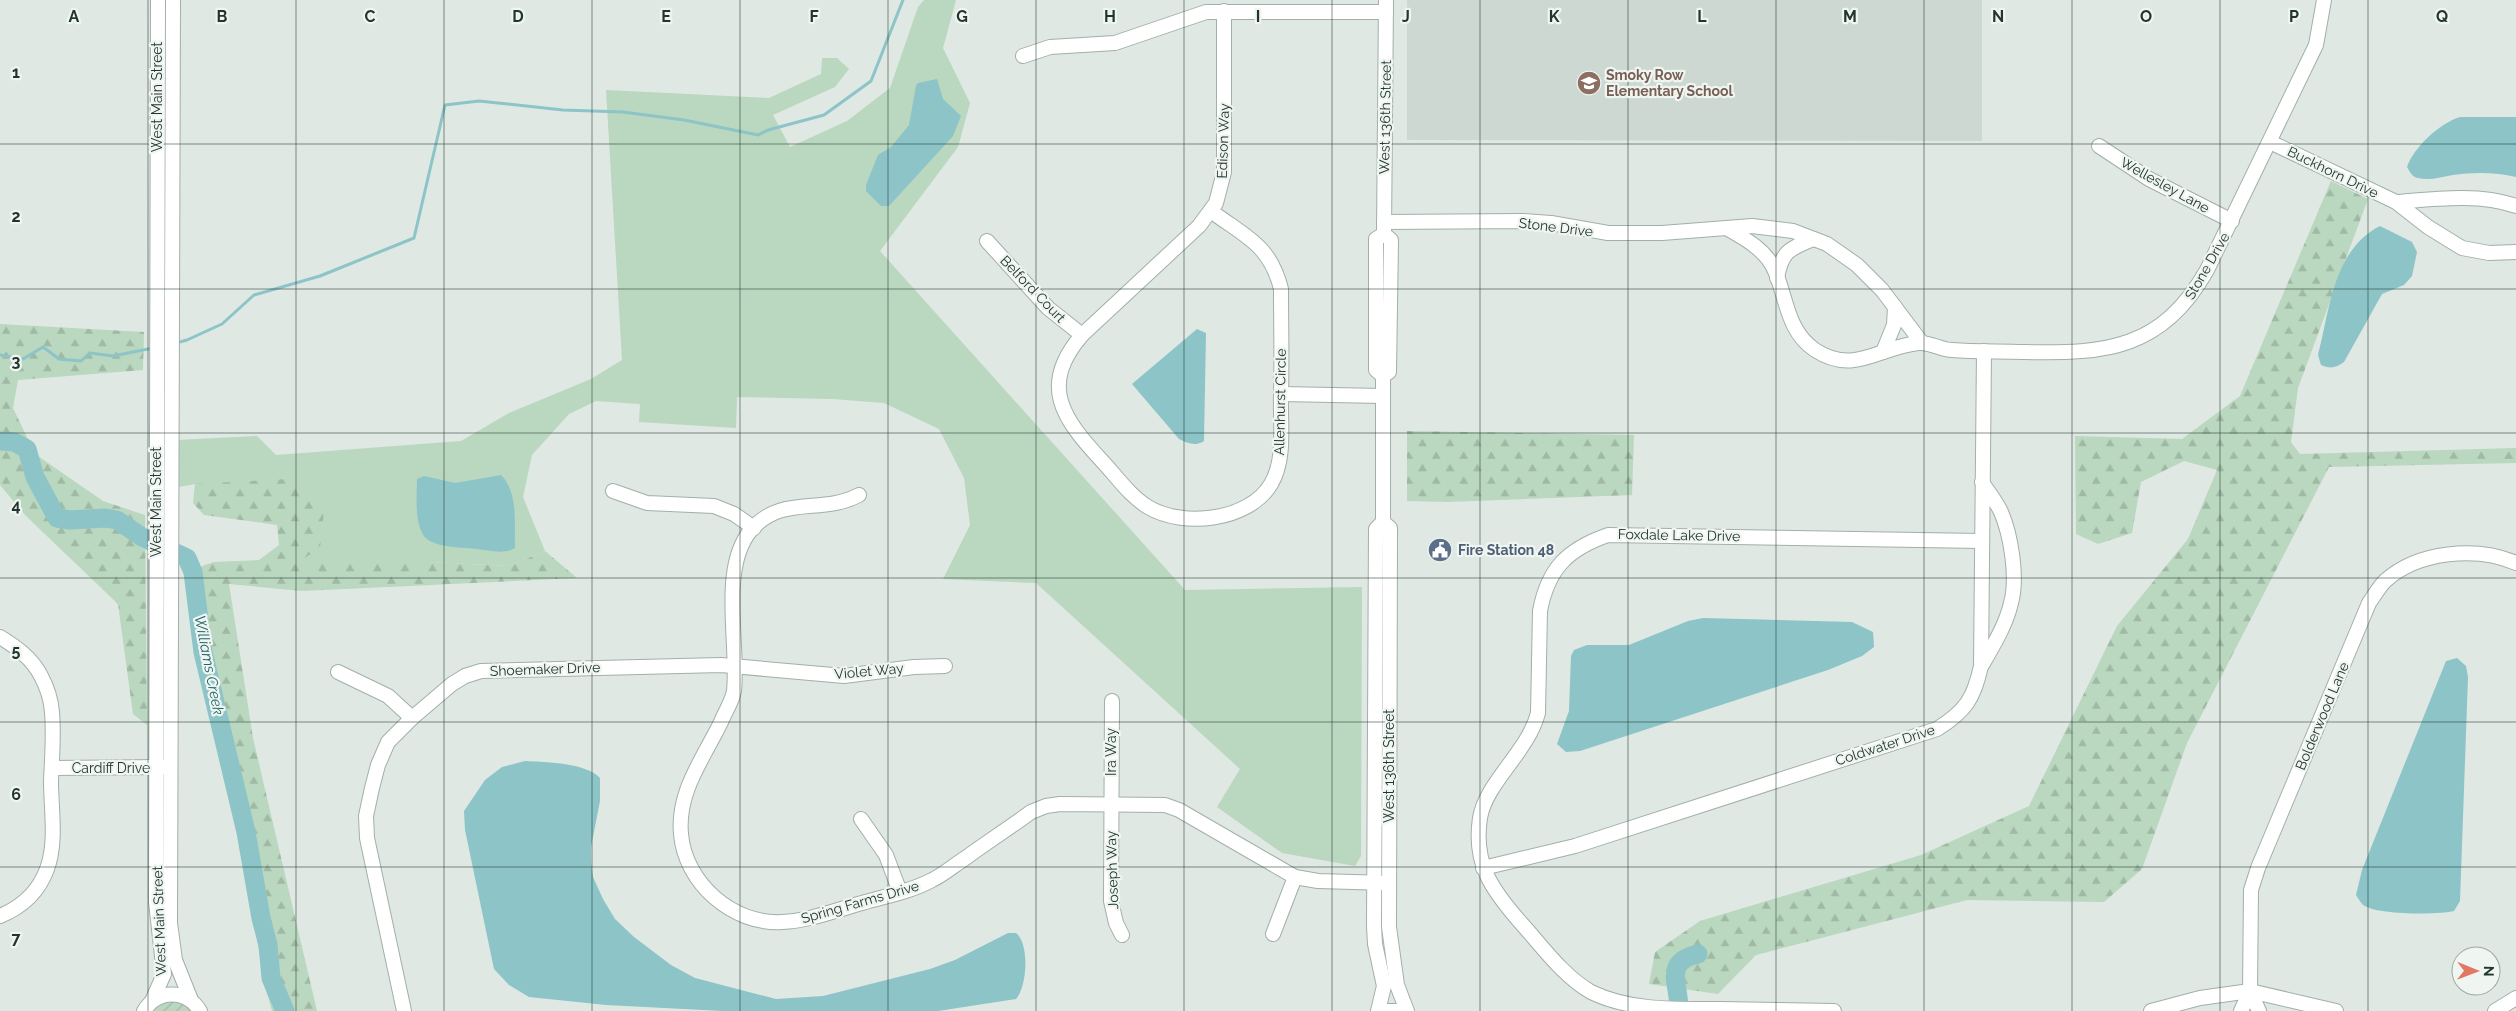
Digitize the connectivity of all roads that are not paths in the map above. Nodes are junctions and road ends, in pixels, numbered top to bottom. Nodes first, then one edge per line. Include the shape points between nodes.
1 (158, 0) edge
2 (173, 0) edge
3 (2324, 0) edge
4 (1386, 6) edge
5 (1224, 11) junction
6 (1023, 56) dead end
7 (2270, 142) junction
8 (2099, 146) dead end
9 (2396, 202) junction
10 (2516, 206) edge
11 (1211, 211) junction
12 (2232, 221) junction
13 (1384, 228) junction
14 (1728, 229) junction
15 (1814, 239) junction
16 (986, 240) dead end
17 (2516, 252) edge
18 (1777, 278) junction
19 (1895, 307) junction
20 (1082, 334) junction
21 (1922, 343) junction
22 (1984, 350) junction
23 (1883, 352) junction
24 (1281, 394) junction
25 (1383, 396) junction
26 (1982, 482) junction
27 (613, 491) dead end
28 (858, 495) dead end
29 (1383, 522) junction
30 (754, 528) junction
31 (1981, 540) junction
32 (2516, 563) edge
33 (0, 637) edge
34 (734, 666) junction
35 (945, 666) dead end
36 (1981, 666) junction
37 (338, 672) dead end
38 (1112, 701) dead end
39 (412, 718) junction
40 (157, 767) junction
41 (52, 768) junction
42 (171, 768) junction
43 (1111, 804) junction
44 (861, 818) dead end
45 (1484, 868) junction
46 (1296, 877) junction
47 (1373, 883) junction
48 (1388, 883) junction
49 (900, 892) junction
50 (0, 916) edge
51 (1273, 934) dead end
52 (1122, 935) dead end
53 (2250, 991) junction
54 (2516, 998) edge
55 (195, 1005) edge
56 (146, 1008) edge
57 (206, 1011) edge
58 (404, 1011) edge
59 (1378, 1011) edge
60 (1385, 1011) edge
61 (1406, 1011) edge
62 (1834, 1011) edge
63 (2151, 1011) edge
64 (2241, 1011) edge
65 (2259, 1011) edge
66 (2336, 1011) edge
67 (2495, 1011) edge

1 - 40 street, West Main Street
2 - 42 street, West Main Street
3 - 7 street, Stone Drive via 2316,46
4 - 5 street
4 - 13 street, West 136th Street
5 - 6 street via 1194,14 1115,43 1050,46
5 - 11 street, Edison Way via 1224,172
7 - 9 street, Buckhorn Drive
7 - 12 street, Stone Drive
8 - 12 street, Wellesley Lane via 2149,179
9 - 10 street, Buckhorn Drive via 2488,200
9 - 17 street, Buckhorn Drive via 2462,248 2490,254
11 - 20 street, Edison Way via 1199,226
11 - 24 street, Allenhurst Circle via 1261,248 1277,274 1281,289
12 - 22 street, Stone Drive via 2194,293 2170,319 2132,342 2093,351
13 - 14 street, Stone Drive via 1522,221 1608,233
13 - 25 street, West 136th Street via 1391,240 1391,249 1390,372 1383,376
14 - 15 street, Stone Drive via 1776,228
14 - 18 street, Stone Drive via 1759,250 1775,270
15 - 18 street via 1788,250
15 - 19 street, Stone Drive via 1857,265
16 - 20 street, Belford Court via 1048,308
18 - 23 street, Stone Drive via 1795,330 1815,350 1849,361 1872,358
19 - 21 street, Stone Drive
19 - 23 street via 1894,325
20 - 24 street, Allenhurst Circle via 1063,364 1059,382 1067,418 1076,433 1139,501 1165,514 1219,518 1246,508 1261,497 1278,467
21 - 22 street, Stone Drive via 1947,350
21 - 23 street, Stone Drive
22 - 26 street, Coldwater Drive
24 - 25 street
25 - 29 street, West 136th Street
26 - 31 street, Coldwater Drive
26 - 36 street via 2001,512 2011,548 2013,576 2012,602 1998,637
27 - 30 street via 647,503 714,506 734,514
28 - 30 street, Spring Farms Drive via 831,505 786,508 767,516
29 - 47 street, West 136th Street via 1376,529
29 - 48 street, West 136th Street via 1390,528
30 - 34 street, Spring Farms Drive via 742,546 735,567
31 - 36 street, Coldwater Drive
31 - 45 street, Foxdale Lake Drive via 1631,534 1608,535 1575,549 1562,560 1543,595 1538,713 1529,738 1500,780 1481,816 1479,849
32 - 53 street, Bolderwood Lane via 2497,555 2446,554 2426,558 2403,568 2384,582 2369,603 2251,890
33 - 41 street via 26,656 41,675 48,692 52,712
34 - 35 street, Violet Way via 844,676
34 - 39 street, Shoemaker Drive via 664,664 481,671 452,684
34 - 49 street, Spring Farms Drive via 732,700 687,786 683,802 681,835 685,853 697,878 714,897 734,911 770,922 807,918
36 - 45 street, Coldwater Drive via 1970,701 1961,712 1937,729 1576,846
37 - 39 street via 388,696
38 - 43 street, Ira Way
39 - 58 street, Shoemaker Drive via 383,751 366,816 367,838
40 - 41 street, Cardiff Drive
40 - 42 street, Cardiff Drive
40 - 56 street, West Main Street via 157,922 164,974
41 - 50 street via 52,835 47,868 25,902
42 - 55 street, West Main Street via 172,942 178,969
43 - 46 street, Spring Farms Drive via 1164,805 1179,810
43 - 49 street, Spring Farms Drive via 1046,806 1031,812 932,880
43 - 52 street, Joseph Way via 1111,901
44 - 49 street via 886,855
45 - 62 street, Foxdale Lake Drive via 1493,889 1578,982 1618,1004 1673,1009
46 - 47 street, Spring Farms Drive
46 - 51 street
47 - 48 street, Spring Farms Drive
47 - 59 street, West 136th Street via 1375,944 1384,986
48 - 61 street, West 136th Street via 1394,970
53 - 63 street via 2200,998
53 - 64 street, Bolderwood Lane
53 - 65 street, Bolderwood Lane
53 - 66 street
54 - 67 street
55 - 56 street via 182,995 171,994 161,996
55 - 57 street
60 - 61 street

